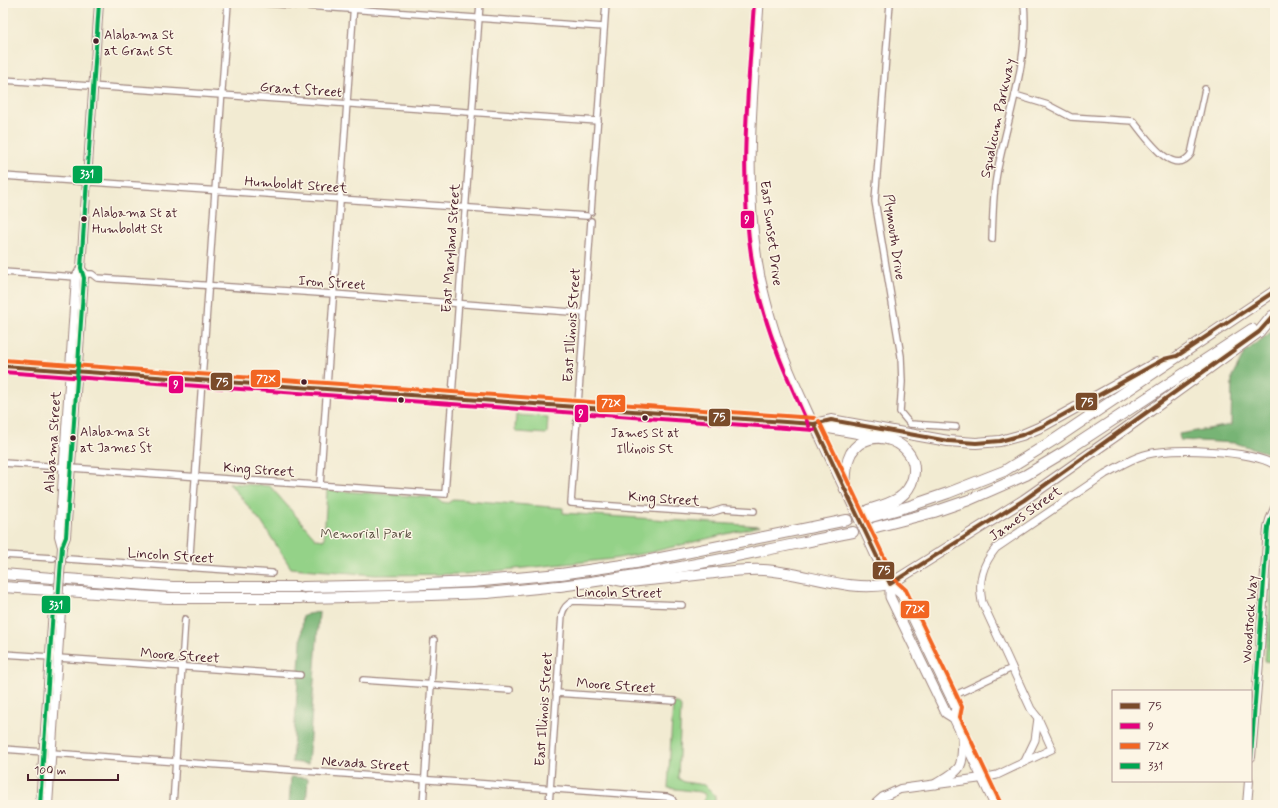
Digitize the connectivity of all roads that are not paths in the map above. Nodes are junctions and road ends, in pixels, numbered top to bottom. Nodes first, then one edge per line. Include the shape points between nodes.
1 (99, 3) edge
2 (228, 3) edge
3 (264, 3) edge
4 (480, 3) edge
5 (606, 3) edge
6 (760, 3) edge
7 (890, 3) edge
8 (1024, 3) edge
9 (354, 6) edge
10 (479, 18) junction
11 (604, 27) junction
12 (3, 80) edge
13 (94, 86) junction
14 (1205, 89) dead end
15 (221, 95) junction
16 (1015, 95) junction
17 (347, 104) junction
18 (472, 113) junction
19 (598, 122) junction
20 (3, 176) edge
21 (87, 181) junction
22 (215, 190) junction
23 (340, 199) junction
24 (465, 208) junction
25 (590, 216) junction
26 (992, 239) dead end
27 (81, 268) junction
28 (3, 272) edge
29 (76, 277) junction
30 (208, 285) junction
31 (1275, 291) edge
32 (333, 294) junction
33 (458, 304) junction
34 (584, 313) junction
35 (1274, 315) edge
36 (1177, 356) junction
37 (3, 366) edge
38 (74, 372) junction
39 (202, 381) junction
40 (327, 390) junction
41 (452, 398) junction
42 (578, 408) junction
43 (814, 424) junction
44 (956, 427) dead end
45 (883, 437) junction
46 (3, 463) edge
47 (1275, 464) edge
48 (67, 468) junction
49 (195, 477) junction
50 (320, 485) junction
51 (846, 491) junction
52 (445, 494) joint
53 (571, 503) joint
54 (1275, 508) edge
55 (754, 511) dead end
56 (847, 520) tunnel mouth
57 (876, 527) dead end
58 (853, 532) dead end
59 (62, 547) junction
60 (3, 555) edge
61 (53, 558) dead end
62 (68, 560) dead end
63 (189, 568) junction
64 (272, 573) dead end
65 (3, 574) edge
66 (52, 578) dead end
67 (67, 579) dead end
68 (613, 579) junction
69 (890, 584) junction
70 (3, 587) edge
71 (51, 590) dead end
72 (66, 591) dead end
73 (682, 605) dead end
74 (562, 614) joint
75 (185, 619) dead end
76 (434, 640) dead end
77 (3, 654) edge
78 (54, 658) junction
79 (182, 667) junction
80 (1012, 668) junction
81 (300, 675) dead end
82 (362, 680) dead end
83 (431, 685) junction
84 (510, 690) dead end
85 (556, 693) junction
86 (951, 697) junction
87 (674, 701) dead end
88 (954, 718) junction
89 (1038, 718) junction
90 (963, 739) junction
91 (1252, 746) edge
92 (3, 749) edge
93 (48, 753) junction
94 (1025, 761) junction
95 (175, 762) junction
96 (982, 778) junction
97 (424, 779) junction
98 (1249, 782) edge
99 (936, 784) junction
100 (550, 788) junction
101 (40, 805) edge
102 (48, 805) edge
103 (173, 805) edge
104 (423, 805) edge
105 (549, 805) edge
106 (675, 805) edge
107 (874, 805) edge
108 (995, 805) edge
109 (1247, 805) edge

1 - 13 main road, Alabama Street
2 - 15 street
3 - 9 street
4 - 10 street, East Maryland Street
5 - 11 street, East Illinois Street
6 - 43 street, East Sunset Drive via 750,153 757,255 767,301 783,354
7 - 44 street, Plymouth Drive via 875,201 901,356 900,412 910,424
8 - 16 street, Squalicum Parkway via 1025,43
9 - 10 street
9 - 17 street
10 - 11 street
10 - 18 street, East Maryland Street
11 - 19 street, East Illinois Street
12 - 13 street, Grant Street
13 - 15 street, Grant Street
13 - 21 main road, Alabama Street
14 - 16 street via 1191,154 1188,159 1180,162 1170,161 1154,147 1133,121 1071,117 1048,105
15 - 17 street, Grant Street
15 - 22 street
16 - 26 street, Squalicum Parkway via 998,164
17 - 18 street, Grant Street
17 - 23 street
18 - 19 street, Grant Street
18 - 24 street, East Maryland Street
19 - 25 street, East Illinois Street
20 - 21 street, Humboldt Street
21 - 22 street, Humboldt Street
21 - 27 main road, Alabama Street
22 - 23 street, Humboldt Street
22 - 30 street
23 - 24 street, Humboldt Street
23 - 32 street
24 - 25 street, Humboldt Street
24 - 33 street, East Maryland Street
25 - 34 street, East Illinois Street
27 - 29 main road, Alabama Street
27 - 30 street, Iron Street via 97,278
27 - 38 main road, Alabama Street via 84,278
28 - 29 street
29 - 38 main road, Alabama Street
30 - 32 street, Iron Street
30 - 39 street
31 - 36 highway
32 - 33 street, Iron Street
32 - 40 street
33 - 34 street, Iron Street
33 - 41 street, East Maryland Street
34 - 42 street, East Illinois Street
35 - 57 highway via 1026,475 941,510
35 - 69 highway via 1259,332 1024,500
36 - 43 highway via 1164,359 1043,426 1000,441 948,441 831,420
36 - 45 highway via 1054,440 1004,470 910,506 870,514 900,498 913,481 915,470 913,459 908,452 901,445
37 - 38 main road
38 - 39 main road
38 - 48 main road, Alabama Street
39 - 40 main road
39 - 49 street
40 - 41 main road
40 - 50 street
41 - 42 main road
41 - 52 street, East Maryland Street
42 - 43 main road
42 - 53 street, East Illinois Street
43 - 45 highway
43 - 51 main road, East Sunset Drive
45 - 51 highway via 865,441 852,453 847,465
46 - 48 street, King Street
47 - 80 street, James Street via 1256,457 1204,451 1172,450 1145,455 1118,466 1001,543 982,570 980,593 984,609
48 - 49 street, King Street
48 - 59 main road, Alabama Street via 59,536
48 - 59 main road, Alabama Street via 66,486 69,493 66,537
49 - 50 street, King Street
49 - 63 street
50 - 52 street, King Street
51 - 69 main road, East Sunset Drive, bridge
53 - 55 street, King Street via 710,513 723,509
54 - 91 main road, Woodstock Way via 1268,527
56 - 67 highway via 636,563 560,574 466,582 300,587 173,586
58 - 68 highway
59 - 78 main road, Alabama Street, bridge via 58,602 61,610
60 - 61 street
62 - 63 street, Lincoln Street
63 - 64 street, Lincoln Street
65 - 66 highway
68 - 69 highway via 628,582 762,570 856,586 877,587
68 - 72 highway via 487,592 303,598 168,598
69 - 86 main road, East Sunset Drive via 901,593
69 - 88 main road, East Sunset Drive via 890,597 946,713
70 - 71 highway
73 - 74 street, Lincoln Street via 574,601 568,604
74 - 85 street, East Illinois Street
75 - 79 street
76 - 83 street
77 - 78 street, Moore Street
78 - 79 street, Moore Street
78 - 93 main road, Alabama Street
79 - 81 street, Moore Street
79 - 95 street
80 - 86 street
80 - 89 street, James Street via 1031,709
82 - 83 street
83 - 84 street
83 - 97 street
85 - 87 street, Moore Street
85 - 100 street, East Illinois Street
86 - 88 main road, East Sunset Drive via 956,708
88 - 90 main road, East Sunset Drive
89 - 94 street via 1035,740
89 - 94 street, James Street via 1052,749
90 - 96 main road, East Sunset Drive
90 - 99 main road via 961,766 955,773
92 - 93 street, Nevada Street
93 - 95 street, Nevada Street
93 - 101 main road, Alabama Street
93 - 102 main road, Alabama Street
94 - 96 street via 996,775
95 - 97 street, Nevada Street
95 - 103 street
96 - 99 main road
96 - 108 main road, East Sunset Drive
97 - 100 street, Nevada Street
97 - 104 street
98 - 109 main road
99 - 107 main road via 895,790
100 - 105 street, East Illinois Street
100 - 106 street, Nevada Street via 667,797 672,799

